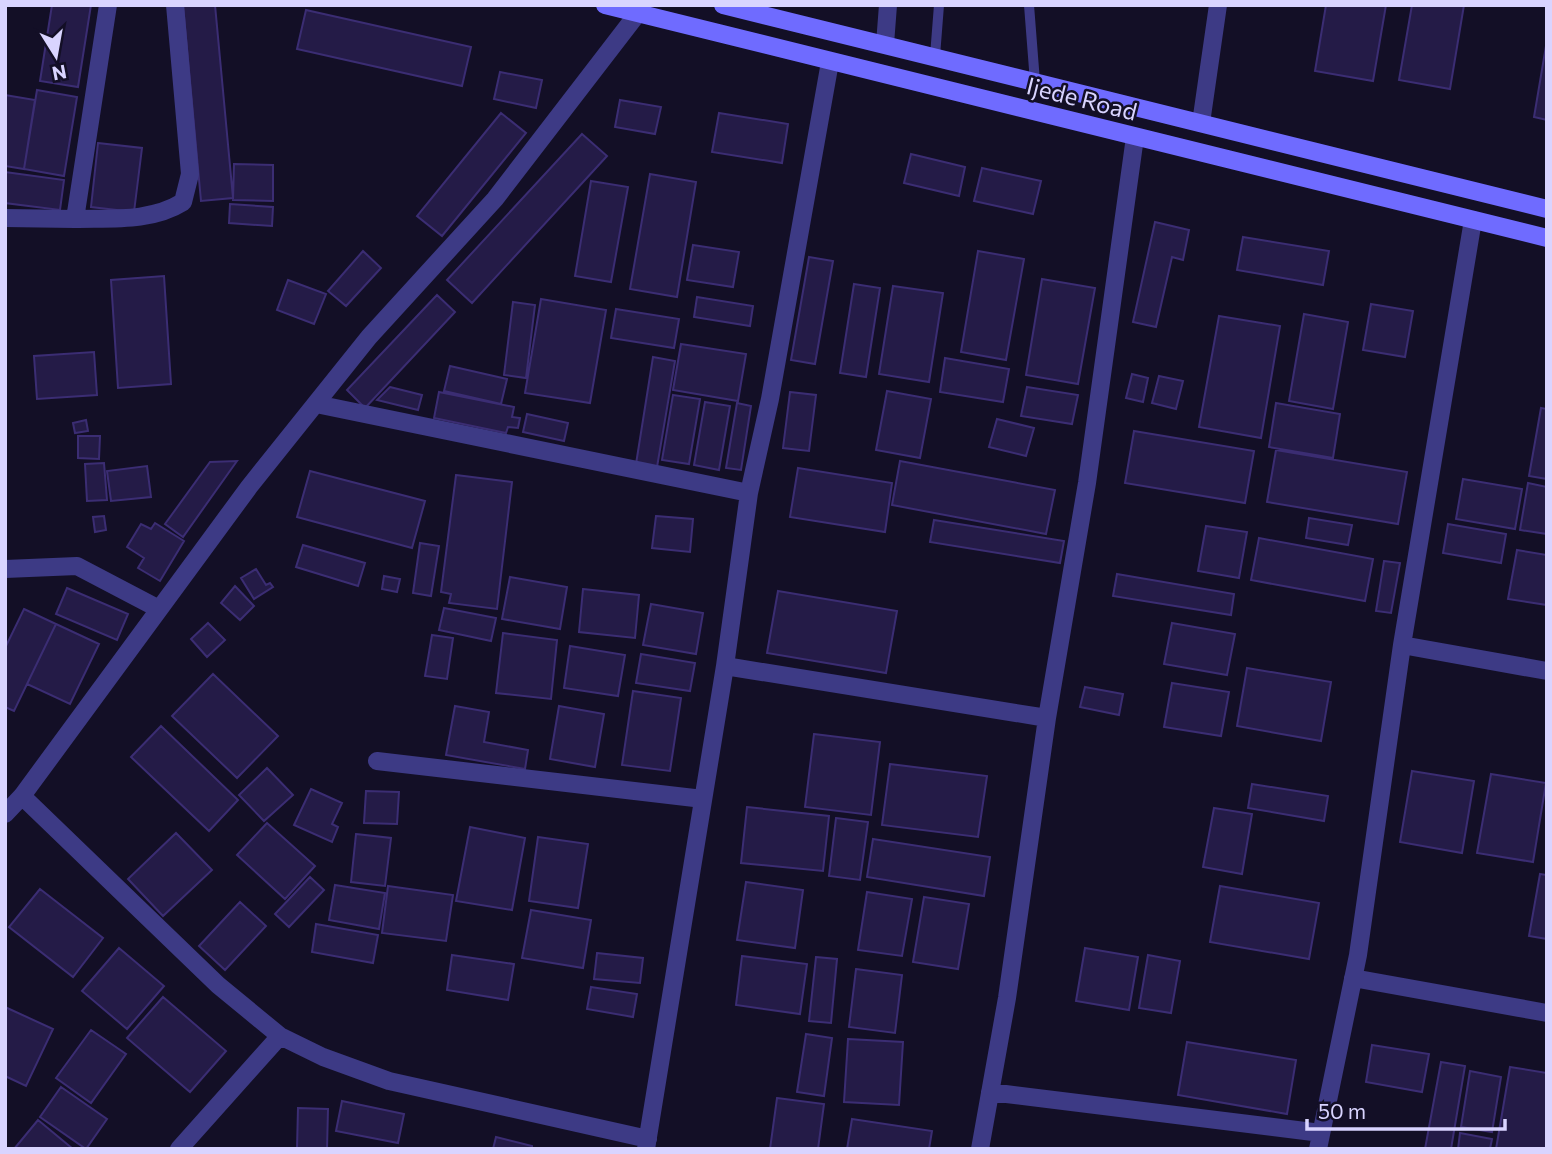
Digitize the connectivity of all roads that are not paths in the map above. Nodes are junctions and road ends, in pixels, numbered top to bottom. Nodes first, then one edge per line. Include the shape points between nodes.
1 (108, 5) edge
2 (175, 5) edge
3 (605, 5) edge
4 (723, 5) edge
5 (888, 5) edge
6 (939, 5) edge
7 (1030, 5) edge
8 (1218, 5) edge
9 (638, 13) junction
10 (885, 44) junction
11 (935, 56) junction
12 (830, 62) junction
13 (1035, 82) junction
14 (1201, 123) junction
15 (1135, 137) junction
16 (1547, 209) edge
17 (5, 218) edge
18 (75, 219) junction
19 (1473, 220) junction
20 (1547, 238) edge
21 (316, 404) junction
22 (749, 494) junction
23 (5, 569) edge
24 (159, 609) junction
25 (1402, 645) junction
26 (725, 666) junction
27 (1547, 671) edge
28 (1047, 718) junction
29 (377, 761) dead end
30 (22, 796) junction
31 (703, 799) junction
32 (5, 814) edge
33 (1353, 978) junction
34 (1547, 1013) edge
35 (280, 1036) junction
36 (990, 1092) junction
37 (1319, 1141) edge
38 (647, 1144) edge
39 (179, 1149) edge
40 (979, 1149) edge

1 - 18 street
2 - 18 street via 190,174 183,202 147,216
3 - 9 main road, Ijede Road
4 - 10 main road, Ijede Road
5 - 10 street
6 - 11 lane
7 - 13 lane
8 - 14 street
9 - 12 main road, Ijede Road
9 - 21 street via 495,199 369,337
10 - 11 main road, Ijede Road
11 - 13 main road, Ijede Road
12 - 15 main road, Ijede Road
12 - 22 street
13 - 14 main road, Ijede Road
14 - 16 main road, Ijede Road
15 - 19 main road, Ijede Road
15 - 28 street via 1087,484
17 - 18 street
19 - 20 main road, Ijede Road
19 - 25 street
21 - 22 street
21 - 24 street
22 - 26 street
23 - 24 street via 77,566
24 - 30 street
25 - 27 street
25 - 33 street
26 - 28 street
26 - 31 street
28 - 36 street
29 - 31 street
30 - 32 street
30 - 35 street via 218,985
31 - 38 street
33 - 34 street
33 - 37 street
35 - 38 street via 389,1081
35 - 39 street
36 - 37 street
36 - 40 street

